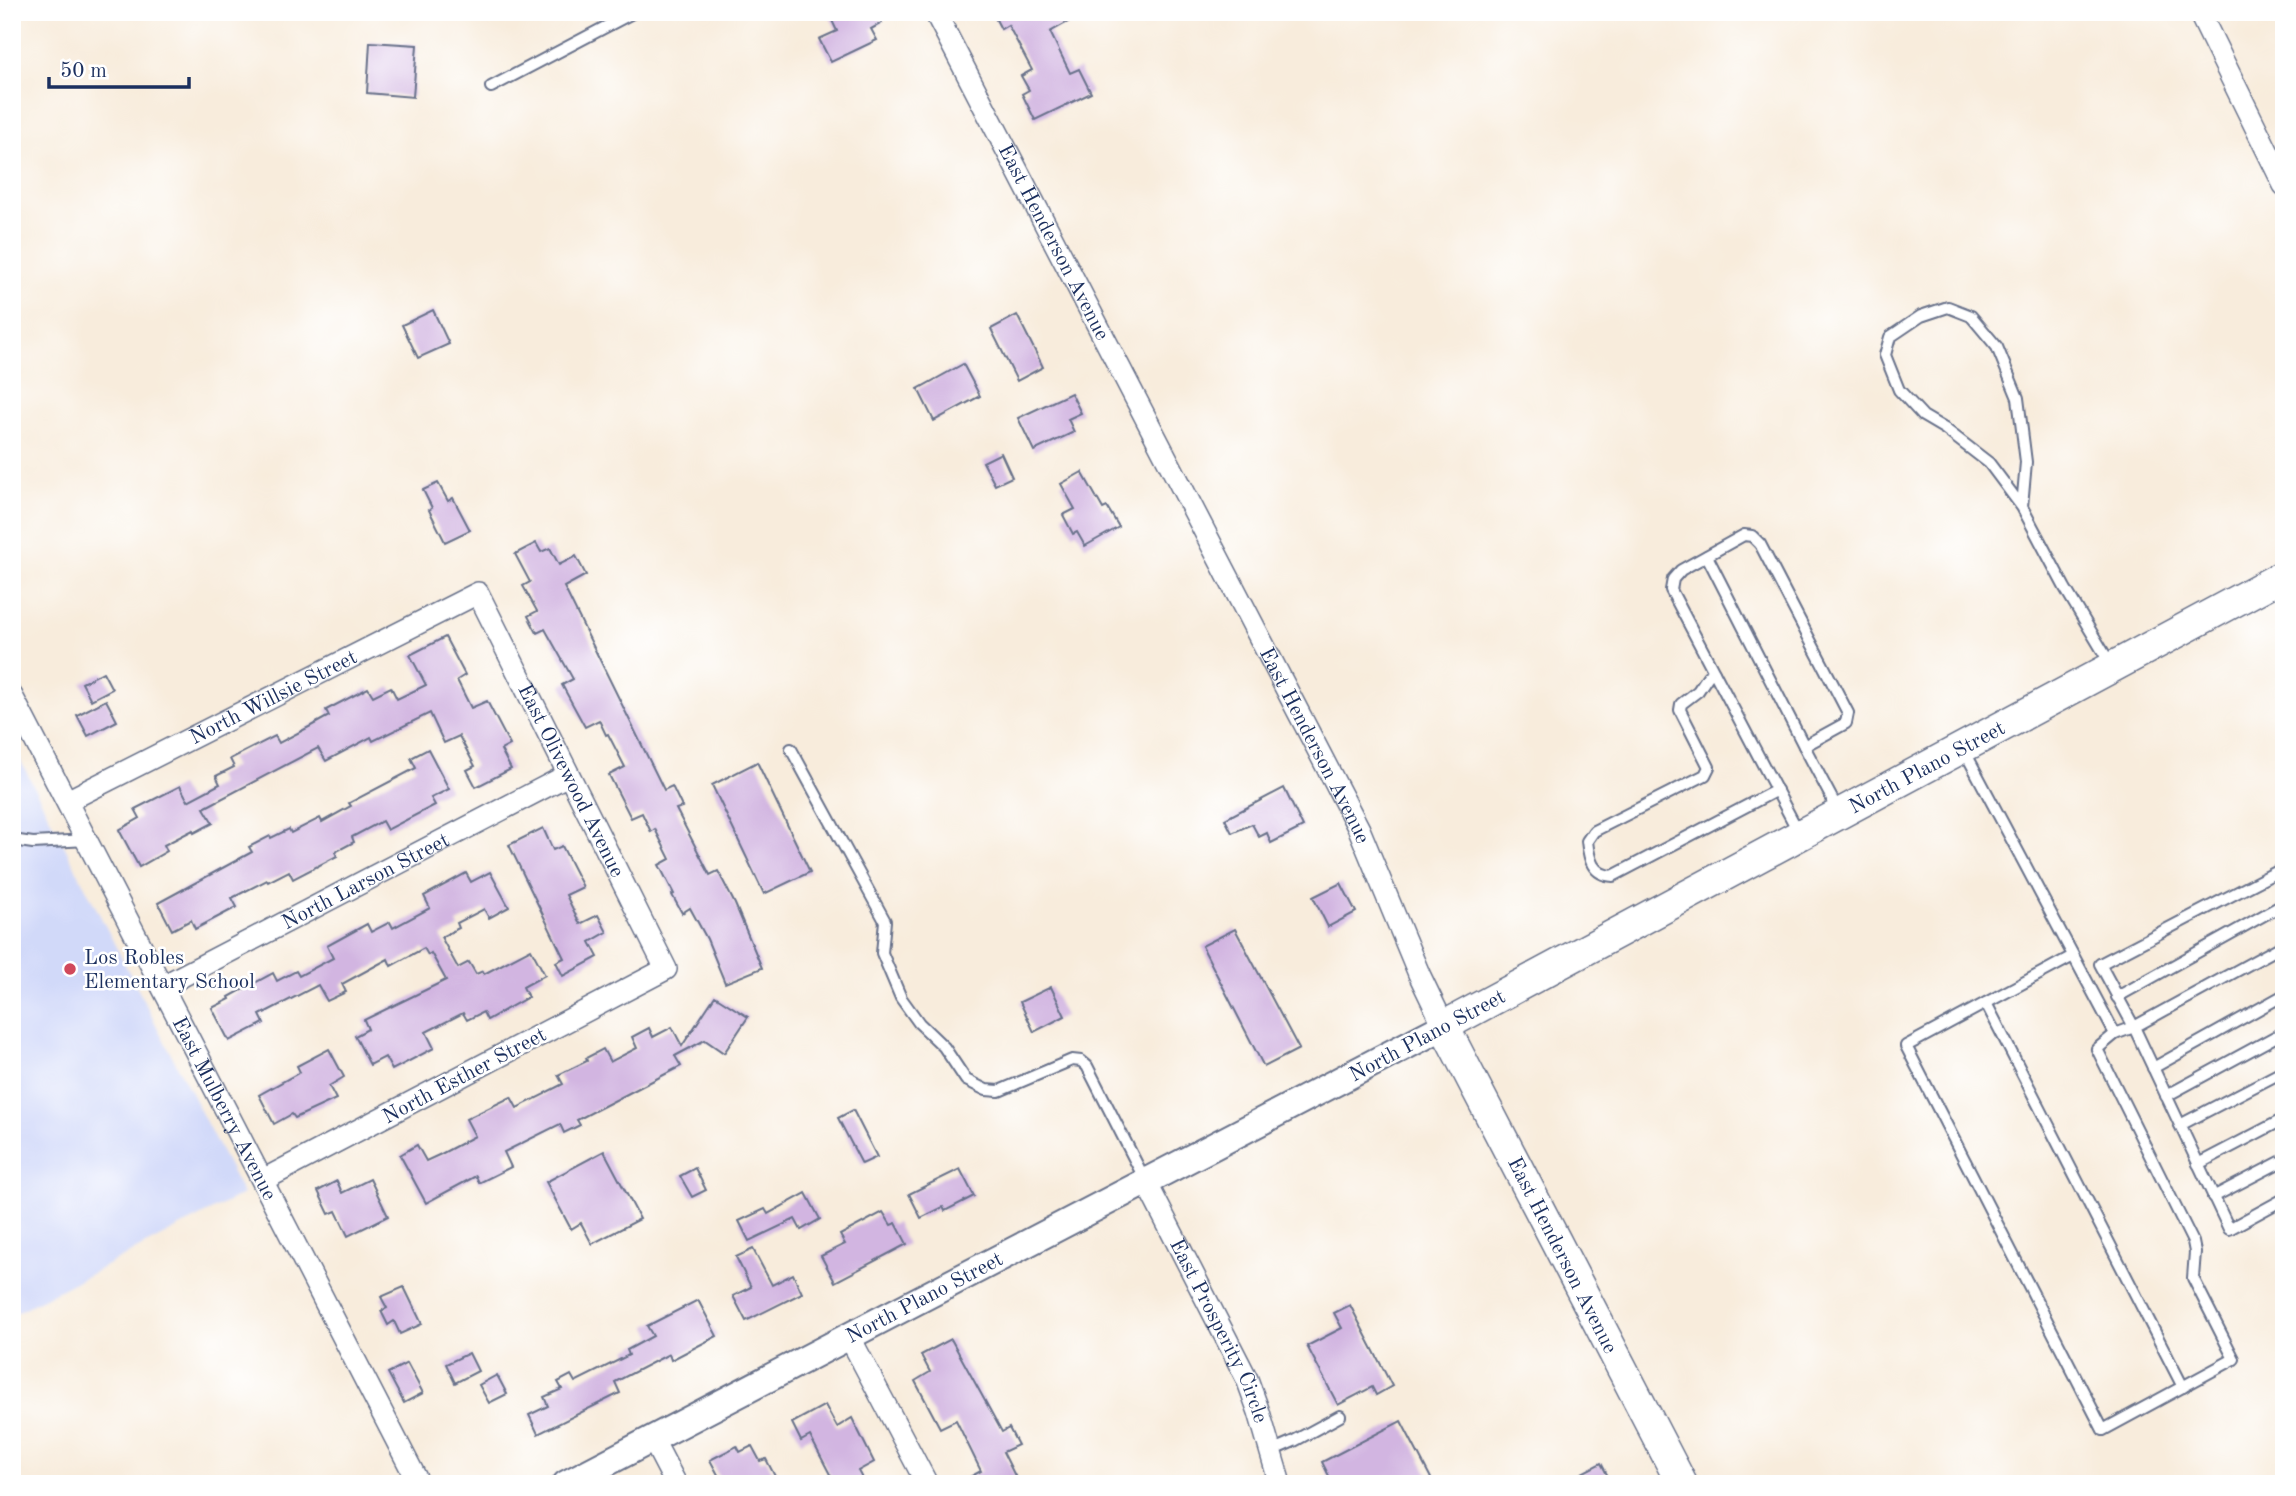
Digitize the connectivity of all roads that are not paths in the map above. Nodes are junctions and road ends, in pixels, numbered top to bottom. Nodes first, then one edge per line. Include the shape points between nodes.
1 (634, 12) edge
2 (935, 12) edge
3 (2199, 12) edge
4 (491, 87) dead end
5 (2284, 185) edge
6 (2022, 507) junction
7 (1707, 555) junction
8 (2284, 575) edge
9 (478, 593) joint
10 (2113, 667) junction
11 (1714, 672) junction
12 (12, 696) edge
13 (1804, 746) junction
14 (1963, 748) junction
15 (791, 749) dead end
16 (568, 775) junction
17 (1777, 790) junction
18 (66, 801) junction
19 (1840, 814) junction
20 (1800, 835) junction
21 (12, 840) edge
22 (87, 840) junction
23 (2284, 868) edge
24 (2284, 904) edge
25 (2284, 945) edge
26 (2074, 956) junction
27 (666, 970) joint
28 (163, 986) junction
29 (2284, 995) edge
30 (2118, 997) junction
31 (1986, 1003) junction
32 (1444, 1026) junction
33 (2134, 1027) junction
34 (2284, 1032) edge
35 (2115, 1034) junction
36 (2153, 1068) junction
37 (2284, 1071) edge
38 (2166, 1096) junction
39 (2284, 1119) edge
40 (2180, 1125) junction
41 (2284, 1160) edge
42 (2198, 1164) junction
43 (263, 1180) junction
44 (1146, 1182) junction
45 (2213, 1196) junction
46 (2284, 1199) edge
47 (849, 1336) junction
48 (2183, 1387) junction
49 (1340, 1416) dead end
50 (652, 1438) junction
51 (1271, 1451) junction
52 (419, 1484) edge
53 (566, 1484) edge
54 (676, 1484) edge
55 (926, 1484) edge
56 (1280, 1484) edge
57 (1682, 1484) edge

1 - 4 lane
2 - 32 street, East Henderson Avenue via 1359,829
3 - 5 street
6 - 6 lane via 1989,463 1923,416 1899,390 1885,355 1891,337 1922,316 1948,307 1972,316 1997,347 2018,398 2026,462
6 - 10 lane
7 - 11 lane via 1681,570 1672,579 1671,590
7 - 13 lane
7 - 13 lane via 1744,535 1760,544 1848,713 1846,723
8 - 10 main road, North Plano Street
9 - 16 street, East Olivewood Avenue
9 - 18 street, North Willsie Street
10 - 14 main road, North Plano Street
11 - 17 lane
11 - 17 lane via 1680,710 1709,767 1705,775 1594,831 1587,841 1596,871 1613,876
12 - 18 street, East Mulberry Avenue
13 - 19 lane
14 - 19 main road, North Plano Street
14 - 26 lane
15 - 44 lane via 885,920 883,953 901,998 919,1023 944,1047 966,1080 986,1090 999,1091 1072,1060 1081,1061
16 - 27 street, East Olivewood Avenue
16 - 28 street, North Larson Street
17 - 20 lane
18 - 22 street, East Mulberry Avenue
19 - 20 main road, North Plano Street
20 - 32 main road, North Plano Street
21 - 22 lane
22 - 28 street, East Mulberry Avenue
23 - 30 lane via 2100,964
24 - 30 lane
25 - 33 lane
26 - 31 lane
26 - 35 lane
27 - 43 street, North Esther Street
28 - 43 street, East Mulberry Avenue
29 - 36 lane
30 - 33 lane
31 - 48 lane
31 - 48 lane via 1906,1046 2077,1381 2103,1430
32 - 44 street, North Plano Street
32 - 57 main road, East Henderson Avenue
33 - 35 lane
33 - 36 lane
34 - 38 lane
35 - 48 lane via 2097,1049 2193,1242 2193,1278 2234,1359
36 - 38 lane
37 - 40 lane
38 - 40 lane
39 - 42 lane
40 - 42 lane
41 - 45 lane
42 - 45 lane
43 - 52 street, East Mulberry Avenue
44 - 47 street, North Plano Street
44 - 51 street, East Prosperity Circle via 1242,1370
45 - 46 lane via 2229,1229
47 - 50 street, North Plano Street
47 - 55 street
49 - 51 lane
50 - 53 street, North Plano Street
50 - 54 street
51 - 56 street, East Prosperity Circle

